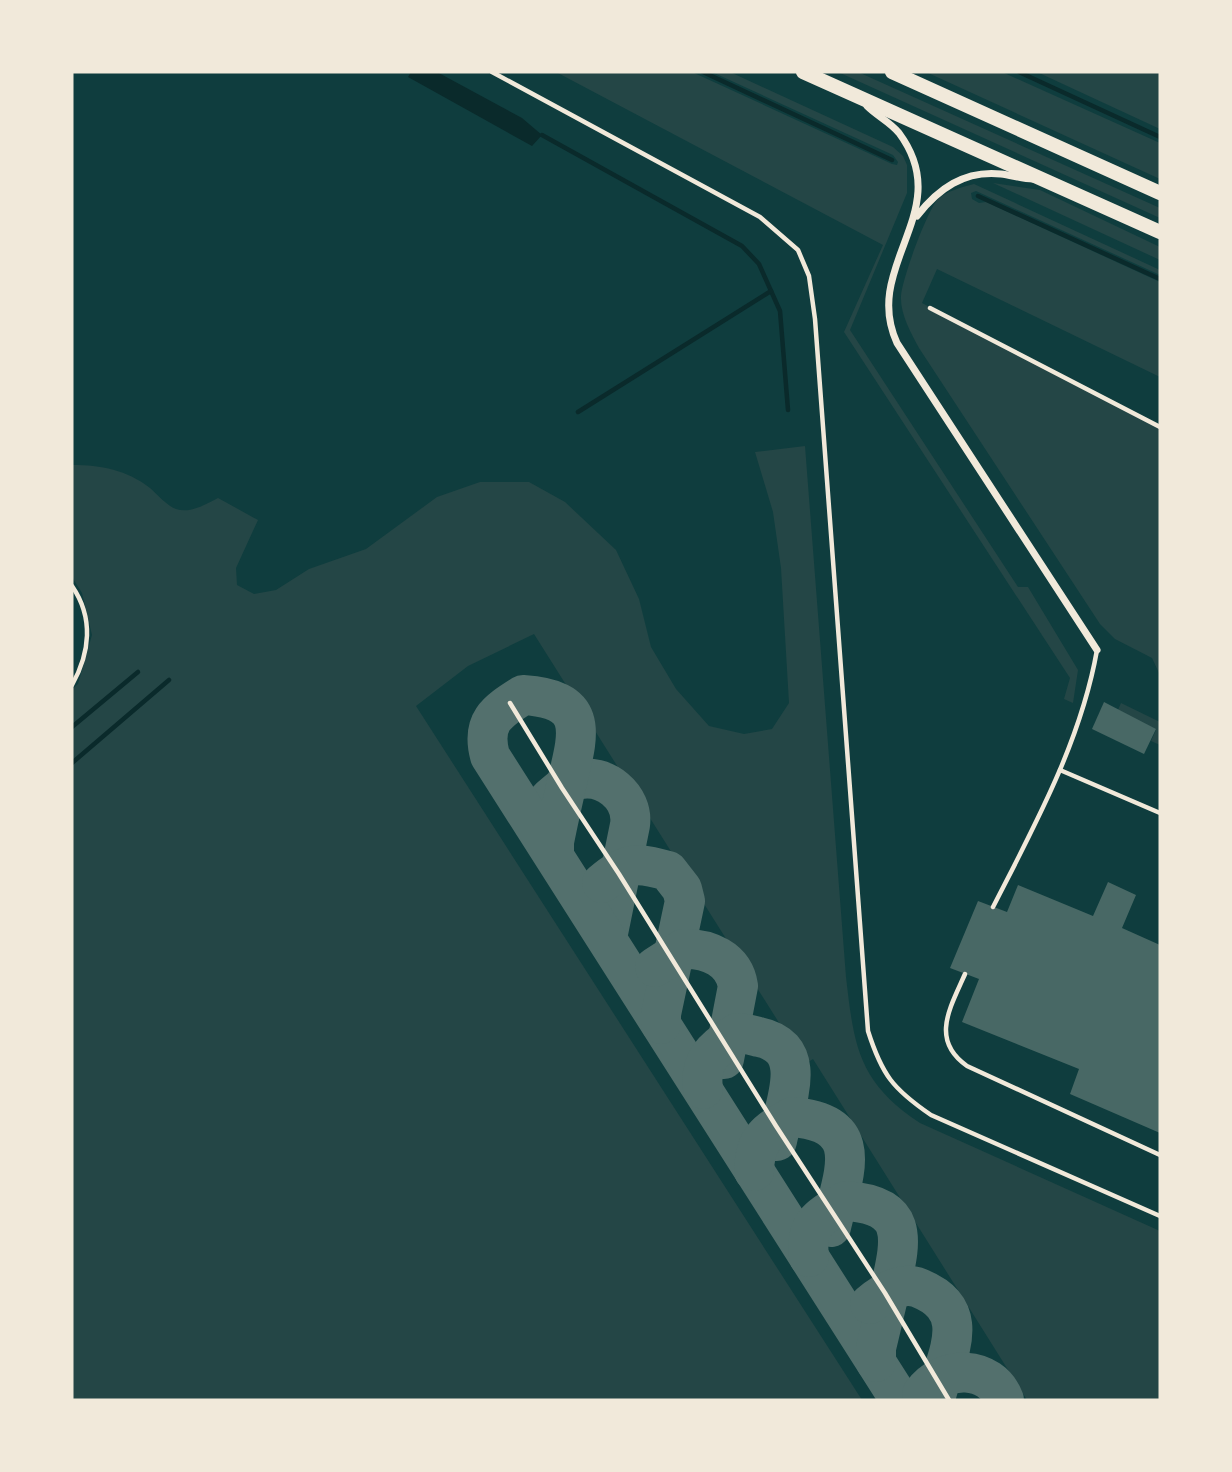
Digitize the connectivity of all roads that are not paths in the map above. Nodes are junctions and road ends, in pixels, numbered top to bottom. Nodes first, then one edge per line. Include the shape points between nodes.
1 (492, 72) edge
2 (803, 72) edge
3 (892, 72) edge
4 (858, 97) junction
5 (1048, 181) junction
6 (1160, 194) edge
7 (915, 219) junction
8 (1160, 232) edge
9 (930, 308) dead end
10 (1160, 426) edge
11 (72, 586) edge
12 (1097, 650) joint
13 (72, 685) edge
14 (510, 703) dead end
15 (1060, 770) junction
16 (1160, 813) edge
17 (993, 907) dead end
18 (965, 974) dead end
19 (1160, 1155) edge
20 (1160, 1216) edge
21 (949, 1400) edge

1 - 20 lane via 760,217 798,250 809,276 815,319 868,1031 877,1058 905,1097 931,1115
2 - 4 main road
3 - 6 main road
4 - 5 main road
4 - 7 street via 891,124 909,150 918,184
5 - 7 street via 1002,174 967,177 943,188
5 - 8 main road
7 - 12 street via 892,275 890,327
9 - 10 lane
11 - 13 lane via 88,630 87,649
12 - 15 lane via 1091,685
14 - 21 lane
15 - 16 lane
15 - 17 lane
18 - 19 lane via 945,1027 947,1046 957,1059

